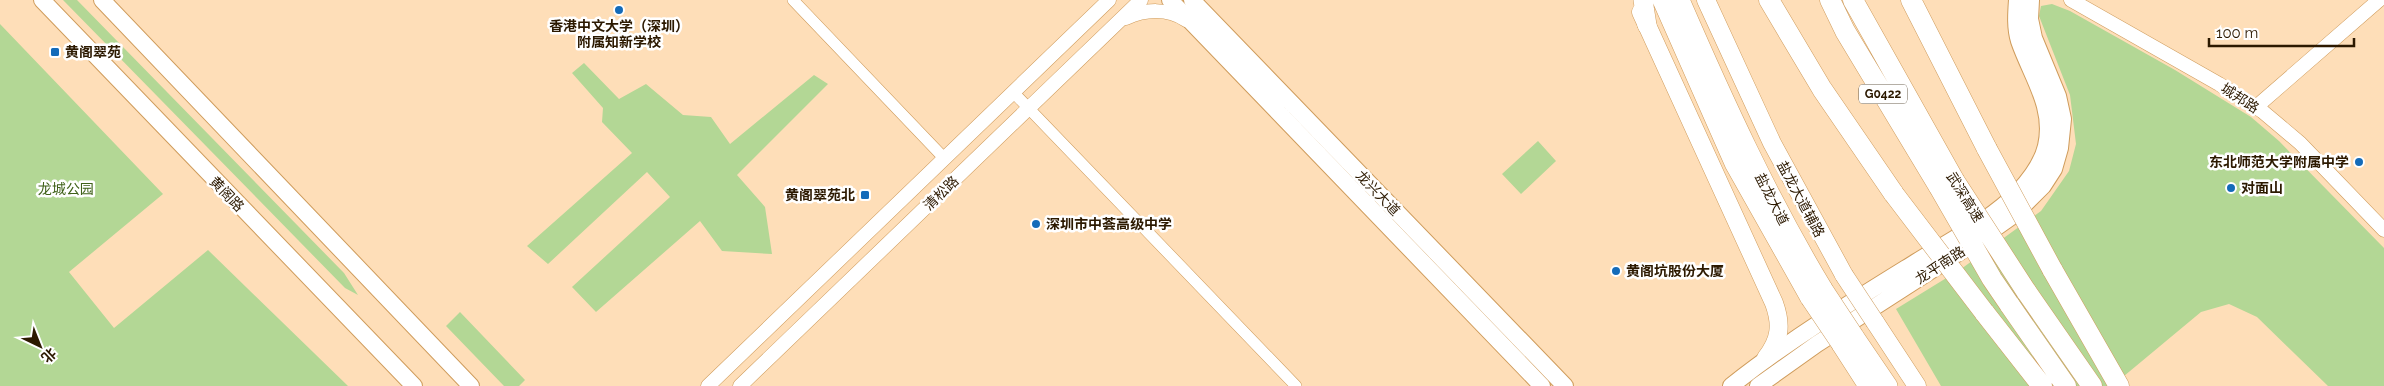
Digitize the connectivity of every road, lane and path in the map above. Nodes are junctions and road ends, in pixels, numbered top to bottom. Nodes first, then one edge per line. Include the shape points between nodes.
1 (42, 0) edge
2 (102, 0) edge
3 (793, 0) edge
4 (1141, 0) edge
5 (1170, 0) edge
6 (1192, 0) edge
7 (1203, 0) edge
8 (1636, 0) edge
9 (1643, 0) edge
10 (1662, 0) edge
11 (1706, 0) edge
12 (1769, 0) edge
13 (1830, 0) edge
14 (1853, 0) edge
15 (1912, 0) edge
16 (2017, 0) edge
17 (2031, 0) edge
18 (2071, 0) edge
19 (2379, 0) edge
20 (1104, 3) edge
21 (1683, 5) edge
22 (1120, 20) junction
23 (1192, 23) junction
24 (1214, 23) junction
25 (1647, 24) junction
26 (1013, 92) junction
27 (1028, 108) junction
28 (2256, 108) junction
29 (944, 158) junction
30 (1947, 184) junction
31 (2384, 230) edge
32 (1816, 294) junction
33 (1847, 340) junction
34 (1766, 358) junction
35 (2087, 379) edge
36 (2065, 385) edge
37 (414, 386) edge
38 (471, 386) edge
39 (708, 386) edge
40 (740, 386) edge
41 (1296, 386) edge
42 (1542, 386) edge
43 (1565, 386) edge
44 (1731, 386) edge
45 (1758, 386) edge
46 (1868, 386) edge
47 (1888, 386) edge
48 (1917, 386) edge
49 (2042, 386) edge
50 (2119, 386) edge

1 - 37 main road, 黄阁路
2 - 38 main road
3 - 29 street
4 - 22 street, 清松路
5 - 23 main road, 龙兴大道
6 - 24 main road, 龙兴大道
7 - 24 street
8 - 25 main road
9 - 25 highway
10 - 32 highway, 盐龙大道 via 1734,163
11 - 48 main road, 盐龙大道辅路, bridge via 1772,143 1844,275
12 - 49 highway, bridge via 1822,89 1894,194
13 - 30 highway, 武深高速 / G0422 via 1845,31
14 - 30 highway, 武深高速 / G0422
15 - 50 highway, bridge via 1987,150
16 - 34 main road, 龙平南路 via 2015,17 2019,40 2043,96 2048,120 2046,145 2031,177 2004,204 1972,227
17 - 45 main road, 龙平南路 via 2034,38 2058,96 2062,118 2060,148 2054,169 2030,201 2007,220
18 - 28 street, 城邦路
19 - 28 street
20 - 26 street, 清松路
21 - 32 highway, 盐龙大道 via 1720,94
22 - 23 street via 1158,11 1181,16
22 - 27 street, 清松路
23 - 42 main road, 龙兴大道
24 - 43 main road, 龙兴大道
25 - 34 main road via 1777,309 1779,337
26 - 27 street
26 - 29 street, 清松路
27 - 40 street, 清松路
27 - 41 street
28 - 31 street, 城邦路 via 2300,143
29 - 39 street, 清松路
30 - 35 highway, 武深高速 / G0422, bridge
30 - 36 highway, 武深高速 / G0422, bridge via 1992,280
32 - 33 highway, 盐龙大道, bridge
33 - 46 highway, 盐龙大道
33 - 47 highway, 盐龙大道
34 - 44 main road, 龙平南路

